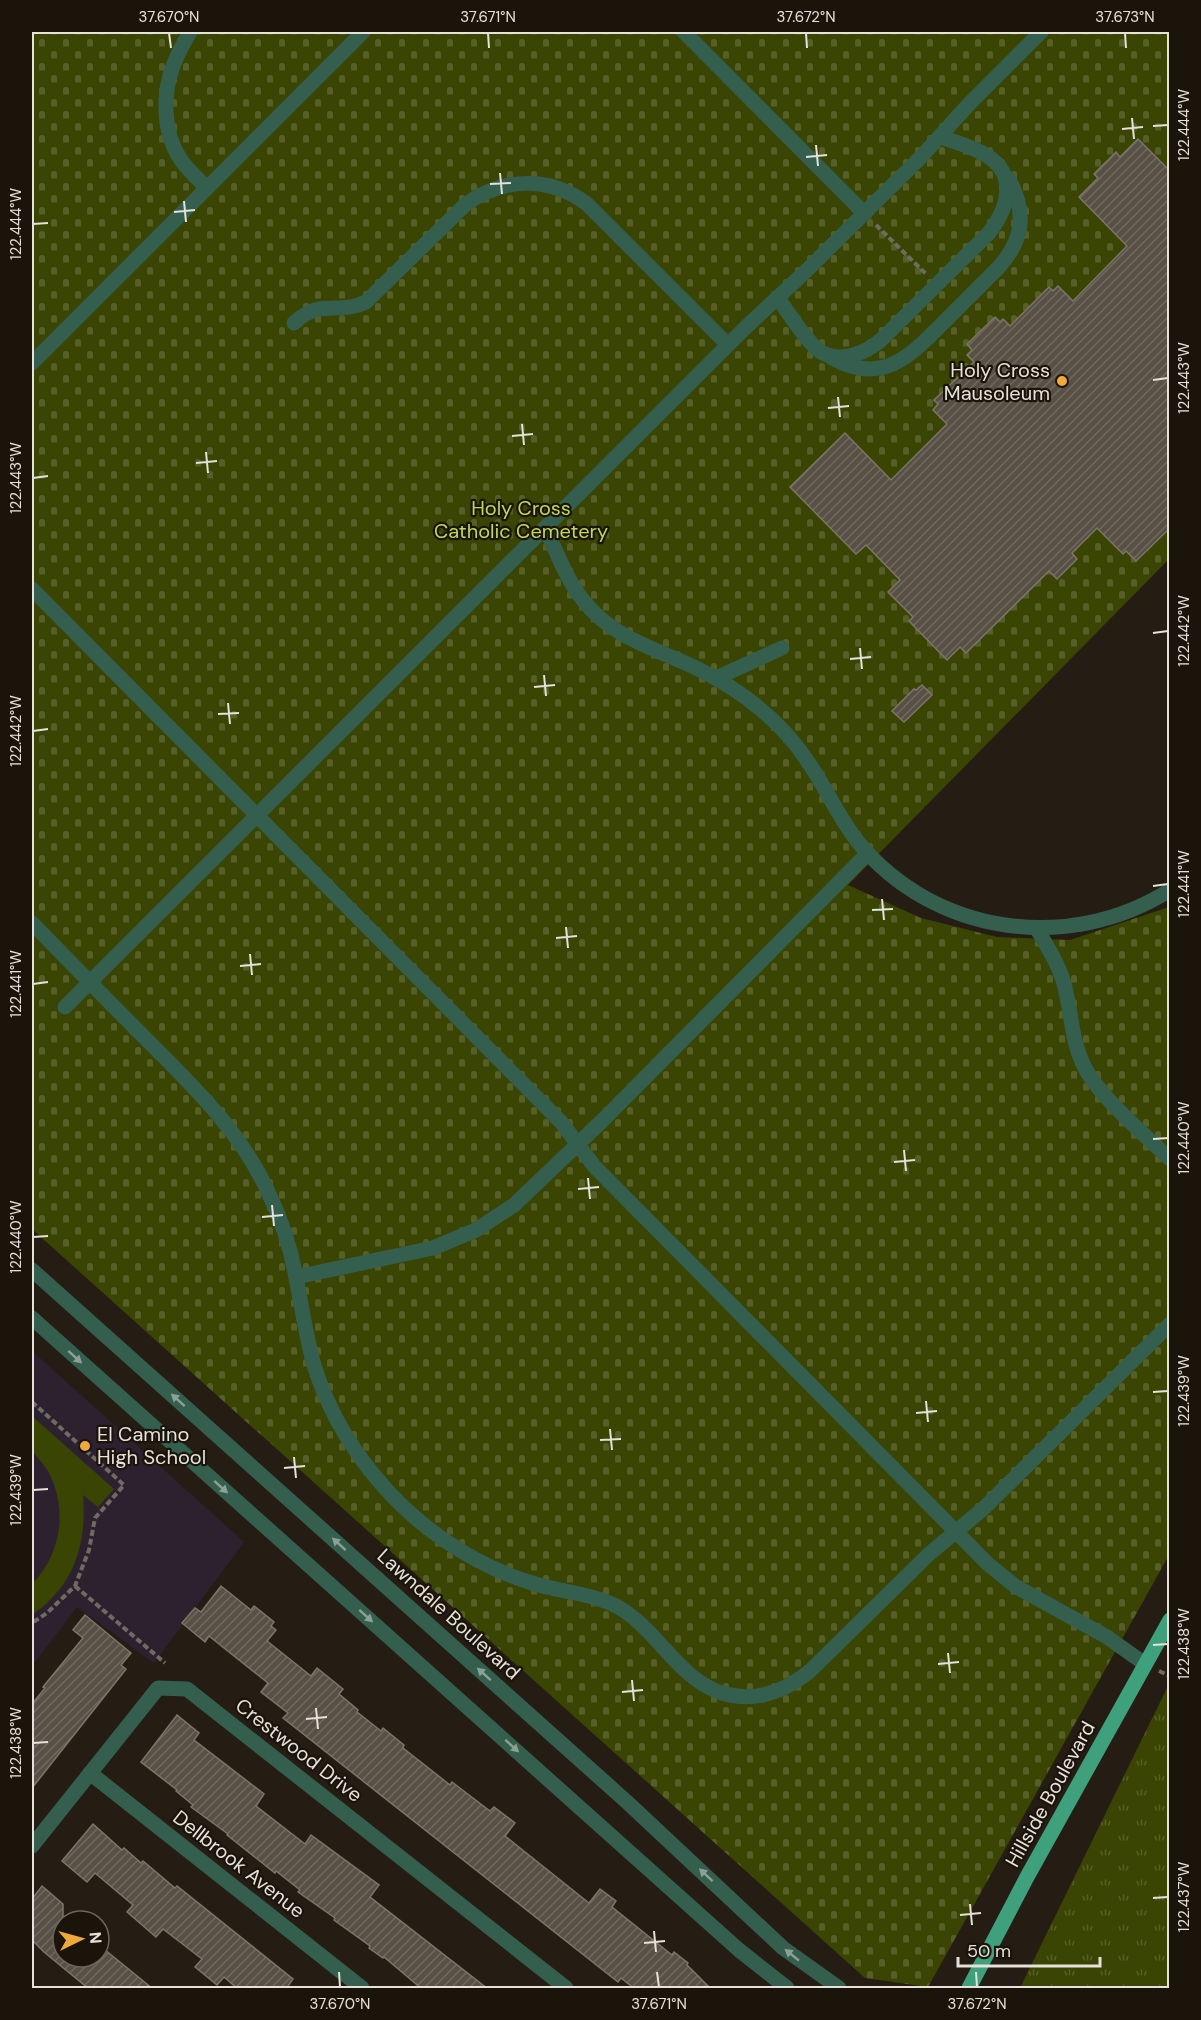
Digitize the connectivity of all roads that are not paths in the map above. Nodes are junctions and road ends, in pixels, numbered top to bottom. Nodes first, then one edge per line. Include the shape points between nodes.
1 (190, 32) edge
2 (363, 32) edge
3 (684, 32) edge
4 (1041, 32) edge
5 (940, 137) junction
6 (1005, 173) junction
7 (207, 188) junction
8 (865, 214) junction
9 (778, 298) junction
10 (294, 323) dead end
11 (728, 345) junction
12 (823, 353) junction
13 (32, 363) edge
14 (545, 528) junction
15 (32, 589) edge
16 (782, 648) dead end
17 (716, 678) junction
18 (256, 816) junction
19 (868, 854) junction
20 (1170, 890) edge
21 (32, 923) edge
22 (1037, 929) junction
23 (90, 982) junction
24 (65, 1007) dead end
25 (578, 1144) junction
26 (1170, 1159) edge
27 (32, 1270) edge
28 (296, 1277) junction
29 (32, 1318) edge
30 (1170, 1324) edge
31 (955, 1532) junction
32 (1170, 1620) edge
33 (1145, 1664) junction
34 (90, 1773) junction
35 (32, 1846) edge
36 (362, 1989) edge
37 (566, 1989) edge
38 (787, 1989) edge
39 (839, 1989) edge
40 (969, 1989) edge

1 - 7 street via 171,71 166,111 180,158
2 - 7 street
3 - 8 street
4 - 5 street
5 - 6 street via 987,155
5 - 8 street
6 - 12 street via 1006,197 1000,218 989,233 881,340 865,351 844,356
6 - 12 street via 1019,206 1017,241 999,267 918,348 897,364 868,369
7 - 13 street
8 - 9 street
9 - 11 street
9 - 12 street
10 - 11 street via 316,308 352,307 366,302 476,197 512,183 538,183 564,190 587,204
11 - 14 street
14 - 17 street via 582,600 606,624
14 - 18 street
15 - 18 street
16 - 17 street
17 - 19 street via 758,707 795,744
18 - 23 street
18 - 25 street via 561,1122
19 - 22 street via 912,890 941,906 996,924
19 - 25 street
20 - 22 street via 1136,908 1100,920
21 - 23 street
22 - 26 street via 1062,977 1074,1038 1085,1068 1106,1096
23 - 24 street
23 - 28 street via 200,1094 235,1136 279,1217
25 - 28 street via 522,1198 476,1230 433,1248
25 - 31 street via 594,1166
39 -> 27 street, Lawndale Boulevard via 783,1948 627,1802
28 - 31 street via 307,1338 325,1395 354,1449 398,1502 434,1532 480,1561 531,1583 618,1607 687,1672 720,1692 760,1696 795,1683
29 -> 38 street
30 - 31 street
31 - 33 street via 1015,1586 1107,1637
32 - 33 main road, Hillside Boulevard
33 - 40 main road, Hillside Boulevard
34 - 35 street, Crestwood Drive
34 - 36 street, Dellbrook Avenue
34 - 37 street, Crestwood Drive via 158,1688 187,1689

